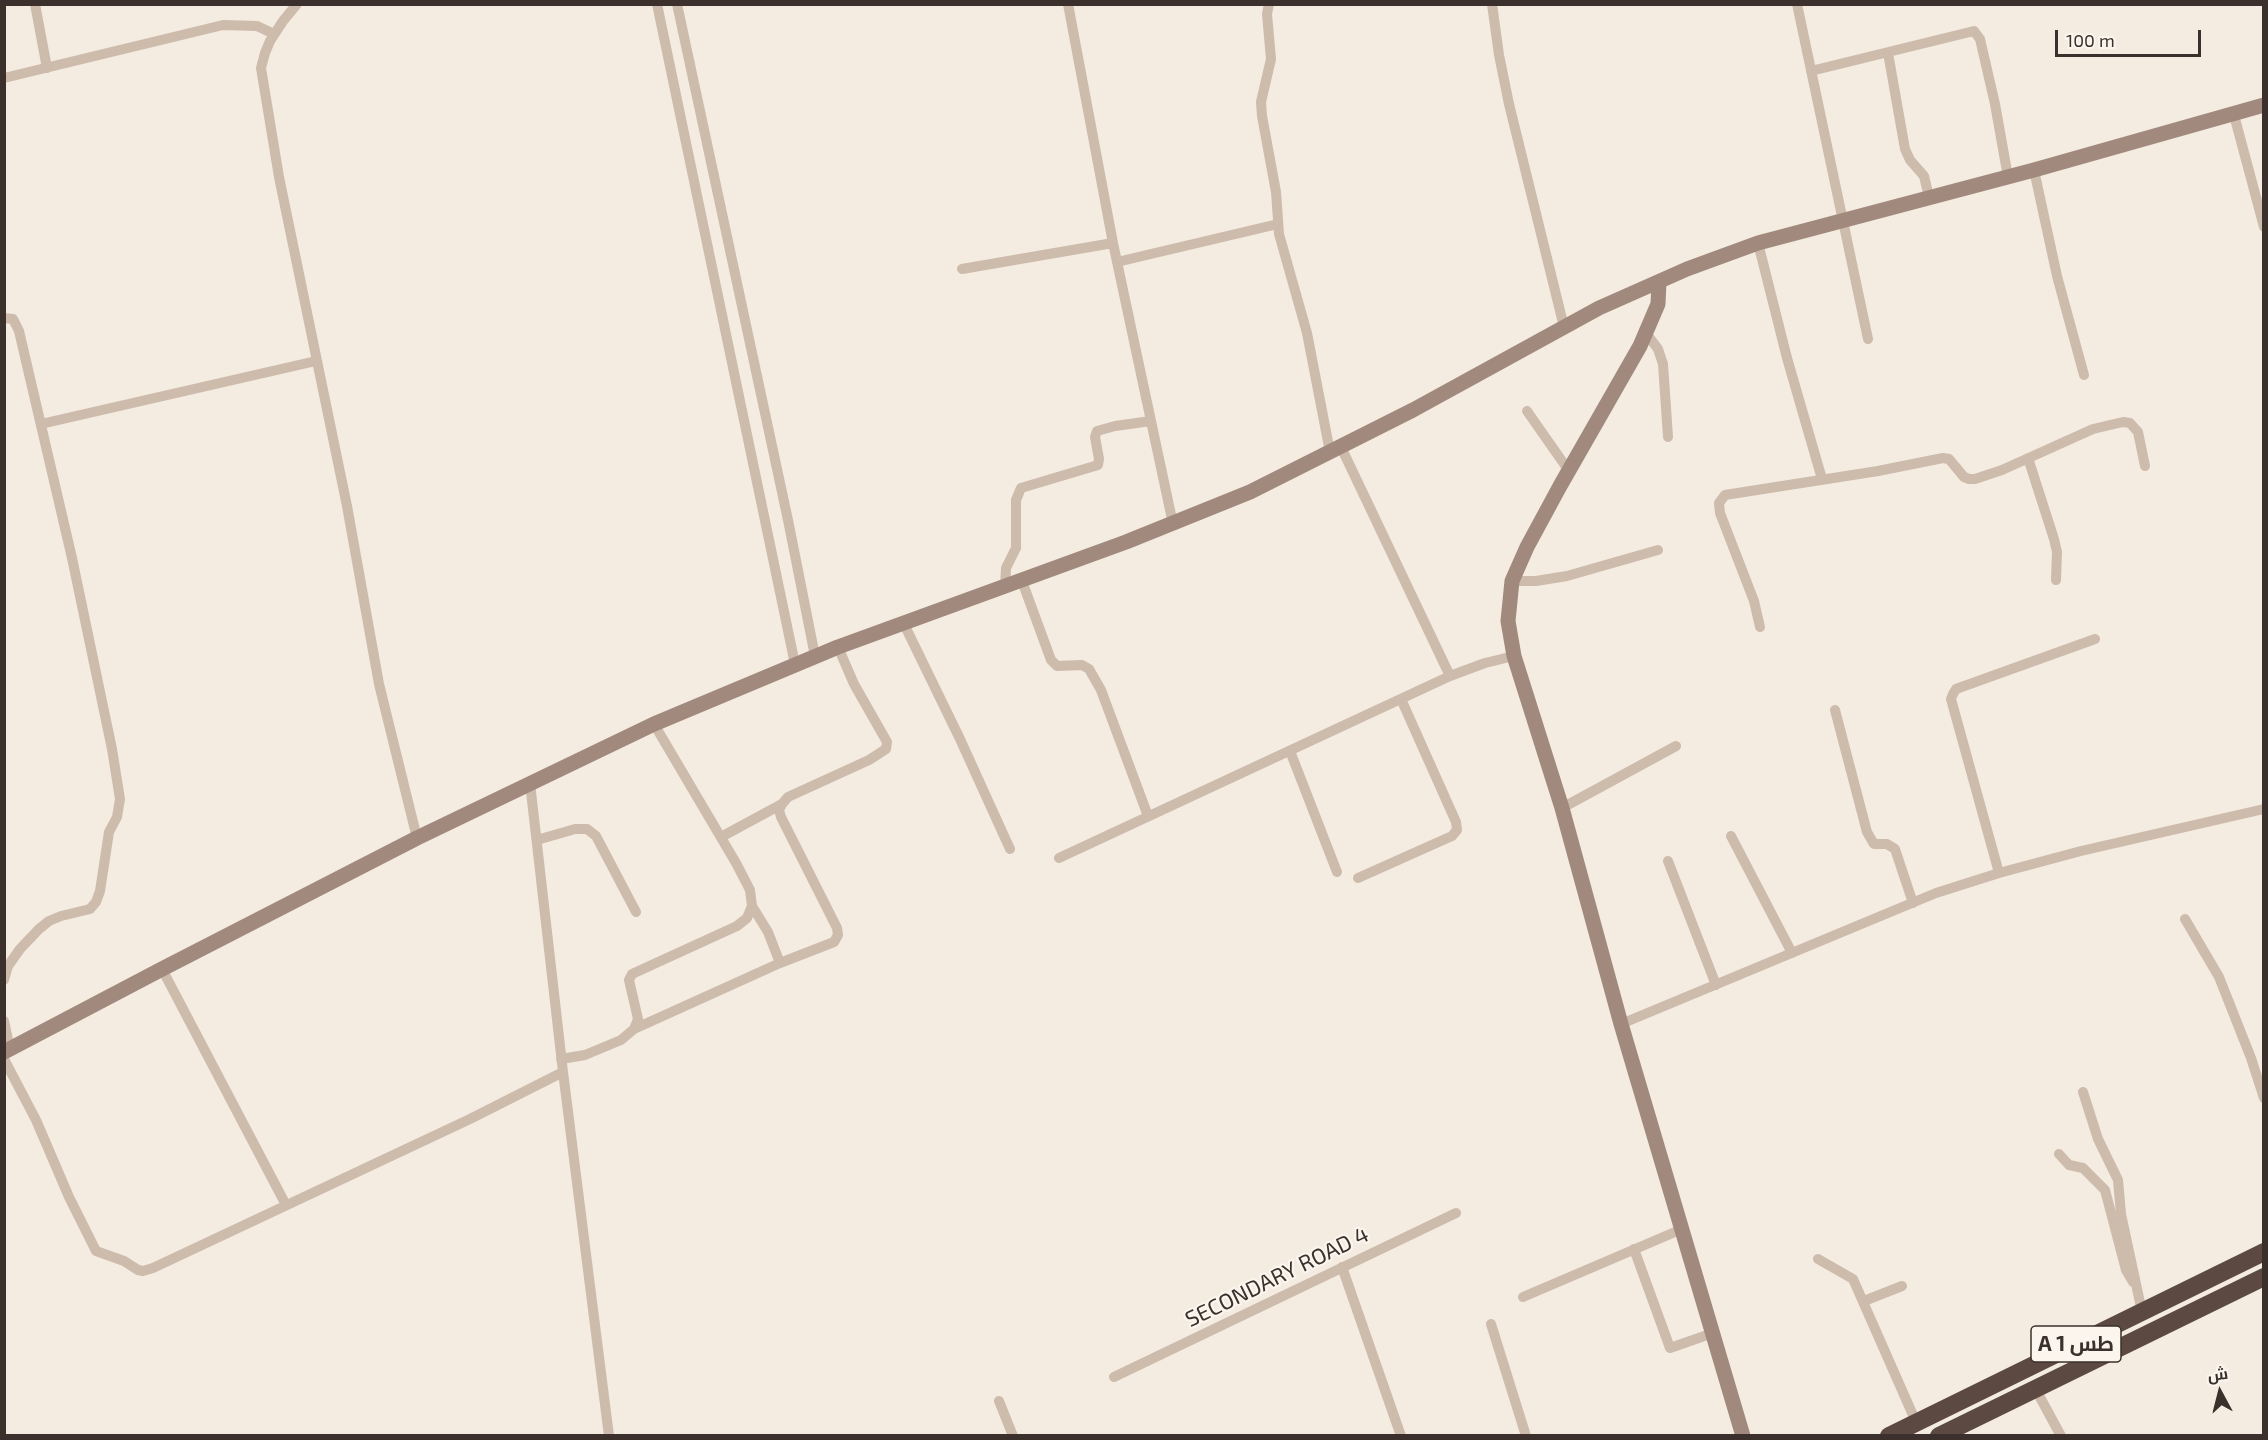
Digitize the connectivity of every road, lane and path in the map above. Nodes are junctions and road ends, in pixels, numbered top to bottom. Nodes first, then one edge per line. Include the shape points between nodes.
1 (35, 4) edge
2 (297, 4) edge
3 (657, 4) edge
4 (677, 4) edge
5 (1068, 4) edge
6 (1269, 4) edge
7 (1490, 4) edge
8 (1797, 4) edge
9 (274, 34) junction
10 (1888, 53) junction
11 (47, 68) junction
12 (1811, 71) junction
13 (4, 78) edge
14 (2264, 105) edge
15 (2234, 115) junction
16 (2034, 170) junction
17 (2008, 177) junction
18 (1929, 197) junction
19 (1842, 220) junction
20 (1278, 224) junction
21 (2264, 227) edge
22 (1113, 243) junction
23 (1758, 243) junction
24 (1117, 262) junction
25 (962, 269) dead end
26 (1659, 282) junction
27 (4, 318) edge
28 (1564, 327) junction
29 (1646, 333) junction
30 (1868, 339) dead end
31 (316, 361) junction
32 (2084, 375) dead end
33 (1527, 411) dead end
34 (1151, 421) junction
35 (41, 424) junction
36 (1668, 437) dead end
37 (1336, 449) junction
38 (2028, 458) junction
39 (2145, 466) dead end
40 (1569, 471) junction
41 (1822, 479) junction
42 (1173, 524) junction
43 (1658, 550) dead end
44 (2056, 580) dead end
45 (1022, 581) junction
46 (1512, 581) junction
47 (1005, 587) junction
48 (903, 622) junction
49 (1760, 627) dead end
50 (2095, 639) dead end
51 (838, 647) junction
52 (815, 656) junction
53 (1514, 656) junction
54 (795, 664) junction
55 (1450, 676) junction
56 (1401, 699) junction
57 (1835, 710) dead end
58 (654, 724) junction
59 (1676, 746) dead end
60 (1290, 751) junction
61 (530, 783) junction
62 (782, 804) junction
63 (1562, 808) junction
64 (2264, 809) edge
65 (1148, 816) junction
66 (1731, 836) dead end
67 (721, 837) junction
68 (417, 838) junction
69 (537, 840) junction
70 (1010, 849) dead end
71 (1059, 858) dead end
72 (1668, 861) dead end
73 (1336, 872) dead end
74 (1999, 873) junction
75 (1358, 878) dead end
76 (1913, 903) junction
77 (752, 906) junction
78 (636, 912) dead end
79 (2185, 919) dead end
80 (1792, 953) junction
81 (780, 963) junction
82 (162, 969) junction
83 (4, 980) edge
84 (1716, 985) junction
85 (4, 1021) edge
86 (1621, 1024) junction
87 (634, 1029) junction
88 (6, 1053) edge
89 (561, 1059) junction
90 (563, 1072) junction
91 (2084, 1092) dead end
92 (2264, 1098) edge
93 (2059, 1154) dead end
94 (286, 1205) junction
95 (1456, 1213) dead end
96 (1682, 1229) junction
97 (1634, 1249) junction
98 (2264, 1252) edge
99 (1818, 1259) dead end
100 (1342, 1267) junction
101 (2264, 1277) edge
102 (2135, 1285) junction
103 (1902, 1286) dead end
104 (1523, 1297) dead end
105 (1864, 1301) junction
106 (2142, 1312) junction
107 (1491, 1324) dead end
108 (1713, 1333) junction
109 (1114, 1377) dead end
110 (2035, 1388) junction
111 (999, 1401) dead end
112 (1916, 1422) junction
113 (1961, 1431) edge
114 (609, 1436) edge
115 (1012, 1436) edge
116 (1401, 1436) edge
117 (1526, 1436) edge
118 (1743, 1436) edge
119 (1889, 1436) edge
120 (1939, 1436) edge
121 (2061, 1436) edge

1 - 11 street
2 - 9 street
3 - 54 street
4 - 52 street
5 - 22 street
6 - 20 street via 1271,59 1261,102
7 - 28 street via 1509,104
8 - 12 street
9 - 11 street via 257,26 223,25
9 - 31 street via 261,68
10 - 12 street
10 - 17 street via 1969,32 1977,34
10 - 18 street via 1907,154 1922,172
11 - 13 street
12 - 19 street
14 - 15 street
15 - 16 street
15 - 21 street
16 - 17 street
16 - 32 street
17 - 18 street
18 - 19 street
19 - 23 street
19 - 30 street
20 - 24 street
20 - 37 street
22 - 24 street
22 - 25 street
23 - 26 street
23 - 41 street
24 - 34 street
26 - 28 street
26 - 29 street via 1658,304
27 - 35 street via 13,319 20,331
28 - 37 street
29 - 36 street via 1663,364
29 - 40 street
31 - 35 street
31 - 68 street via 379,684
33 - 40 street
34 - 42 street
34 - 47 street via 1097,431 1098,465 1021,488 1016,500 1016,548 1006,568
35 - 83 street via 112,749 119,809 109,832 96,902 90,909 49,921 20,949
37 - 42 street via 1250,492
37 - 55 street
38 - 39 street via 2093,429 2130,423 2138,432
38 - 41 street via 1969,480 1949,459 1943,458
38 - 44 street via 2057,552
40 - 46 street
41 - 49 street via 1732,493 1719,502
42 - 45 street
43 - 46 street via 1568,576
45 - 47 street
45 - 65 street via 1051,660 1057,666 1082,664 1101,690
46 - 53 street via 1508,621
47 - 48 street
48 - 51 street
48 - 70 street
50 - 74 street via 1953,693 1951,699
51 - 52 street
51 - 62 street via 887,742 886,749 788,797
52 - 54 street
53 - 55 street
53 - 63 street
54 - 58 street
55 - 56 street
56 - 60 street
56 - 75 street via 1457,830 1452,836
57 - 76 street via 1866,832 1874,844 1887,844 1895,849
58 - 61 street
58 - 67 street
59 - 63 street
60 - 65 street
60 - 73 street
61 - 68 street
61 - 69 street
62 - 67 street
62 - 81 street via 781,817 838,935 834,942
63 - 86 street
64 - 74 street
65 - 71 street
66 - 80 street
67 - 77 street via 750,890
68 - 82 street
69 - 78 street via 575,829 596,836
69 - 89 street
72 - 84 street
74 - 76 street
76 - 80 street
77 - 81 street
77 - 87 street via 747,918 737,926 632,974 629,980 638,1019
79 - 92 street via 2220,977
80 - 84 street
81 - 87 street
82 - 88 street
82 - 94 street
84 - 86 street
85 - 88 street
86 - 96 street
87 - 89 street via 621,1040 593,1052
88 - 94 street via 99,1254 143,1271
89 - 90 street
90 - 94 street
90 - 114 street
91 - 102 street via 2098,1139 2118,1180
93 - 102 street via 2069,1165 2083,1168 2105,1190 2126,1270
95 - 100 street, SECONDARY ROAD 4
96 - 97 street
96 - 108 street
97 - 104 street
97 - 108 street via 1670,1348
98 - 106 highway, A 1 طس
99 - 105 street via 1853,1279
100 - 109 street, SECONDARY ROAD 4
100 - 116 street
101 - 110 highway, A 1 طس
102 - 106 street
103 - 105 street
105 - 112 street
106 - 112 highway, A 1 طس
107 - 117 street
108 - 118 street
110 - 113 highway, A 1 طس
110 - 121 street
111 - 115 street
112 - 119 highway, A 1 طس
113 - 120 highway, A 1 طس

